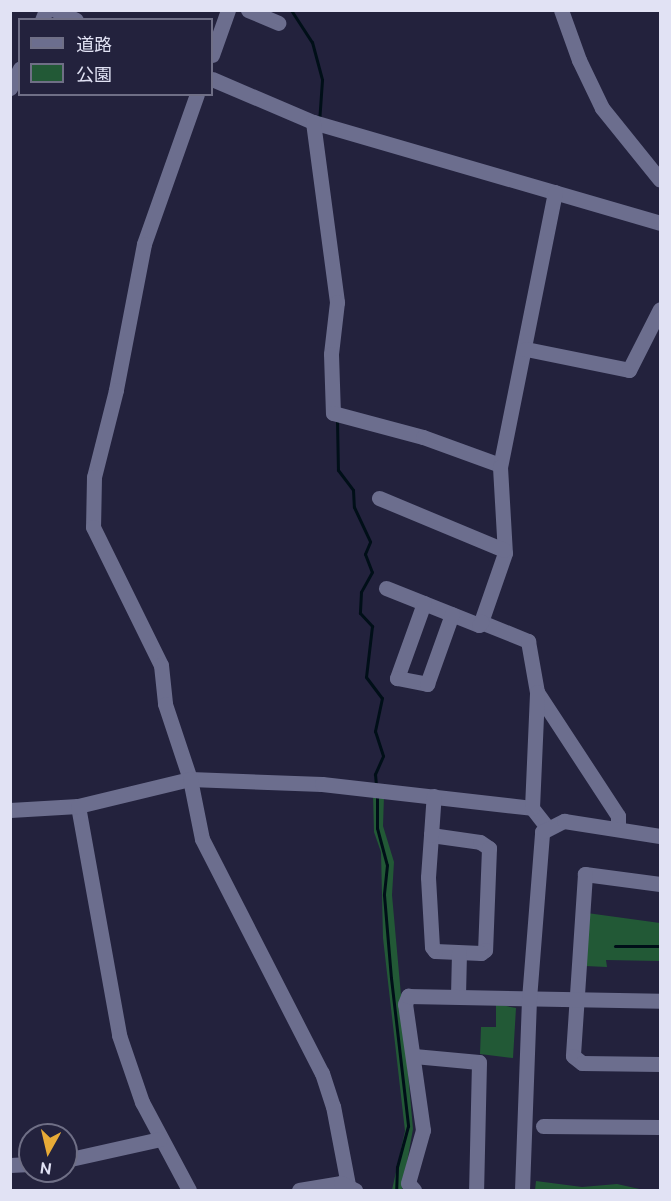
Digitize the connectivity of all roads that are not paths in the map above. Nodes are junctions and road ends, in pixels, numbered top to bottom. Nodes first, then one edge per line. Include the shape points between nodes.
1 (55, 10) edge
2 (248, 10) edge
3 (561, 10) edge
4 (226, 11) edge
5 (72, 18) edge
6 (278, 23) dead end
7 (213, 52) edge
8 (18, 72) edge
9 (213, 79) edge
10 (10, 88) edge
11 (196, 96) edge
12 (313, 122) junction
13 (660, 180) edge
14 (555, 192) junction
15 (660, 224) edge
16 (660, 309) edge
17 (526, 349) junction
18 (500, 465) junction
19 (379, 498) dead end
20 (504, 550) junction
21 (386, 588) dead end
22 (424, 603) junction
23 (452, 614) junction
24 (481, 622) junction
25 (537, 692) junction
26 (190, 779) junction
27 (434, 796) junction
28 (78, 806) junction
29 (532, 808) junction
30 (10, 810) edge
31 (547, 827) junction
32 (618, 829) junction
33 (430, 835) junction
34 (660, 836) edge
35 (660, 884) edge
36 (459, 953) junction
37 (458, 996) junction
38 (529, 999) junction
39 (576, 1000) junction
40 (660, 1001) edge
41 (414, 1056) junction
42 (660, 1064) edge
43 (543, 1126) dead end
44 (660, 1127) edge
45 (160, 1139) junction
46 (78, 1157) edge
47 (351, 1188) edge
48 (189, 1191) edge
49 (299, 1191) edge
50 (414, 1191) edge
51 (476, 1191) edge
52 (522, 1191) edge

1 - 5 street
2 - 6 street
3 - 13 street via 602,108
4 - 7 street
8 - 10 street
9 - 12 street
11 - 26 street via 144,244 116,390 94,477 93,527 161,665 165,704
12 - 14 street
12 - 18 street via 337,302 331,354 333,413 423,437
14 - 15 street
14 - 17 street
16 - 17 street via 629,370
17 - 18 street
18 - 20 street
19 - 20 street
20 - 24 street
21 - 22 street
22 - 23 street
22 - 23 street via 397,678 427,684
23 - 24 street via 479,625
24 - 25 street via 528,640
25 - 29 street
25 - 32 street via 618,816
26 - 27 street via 322,784
26 - 28 street
26 - 47 street via 202,838 322,1073
27 - 29 street
27 - 33 street
28 - 30 street
28 - 45 street via 119,1035 132,1079
29 - 31 street
31 - 32 street via 564,821
31 - 38 street via 538,850
32 - 34 street
33 - 36 street via 432,947 435,951
33 - 36 street via 480,842 489,848 484,951
35 - 39 street via 585,874
36 - 37 street
37 - 38 street
37 - 41 street via 408,996 405,1004
38 - 39 street
38 - 52 street
39 - 40 street
39 - 42 street via 575,1061
41 - 50 street via 423,1131 408,1183
41 - 51 street via 479,1062
43 - 44 street
45 - 46 street
45 - 48 street
47 - 49 street

